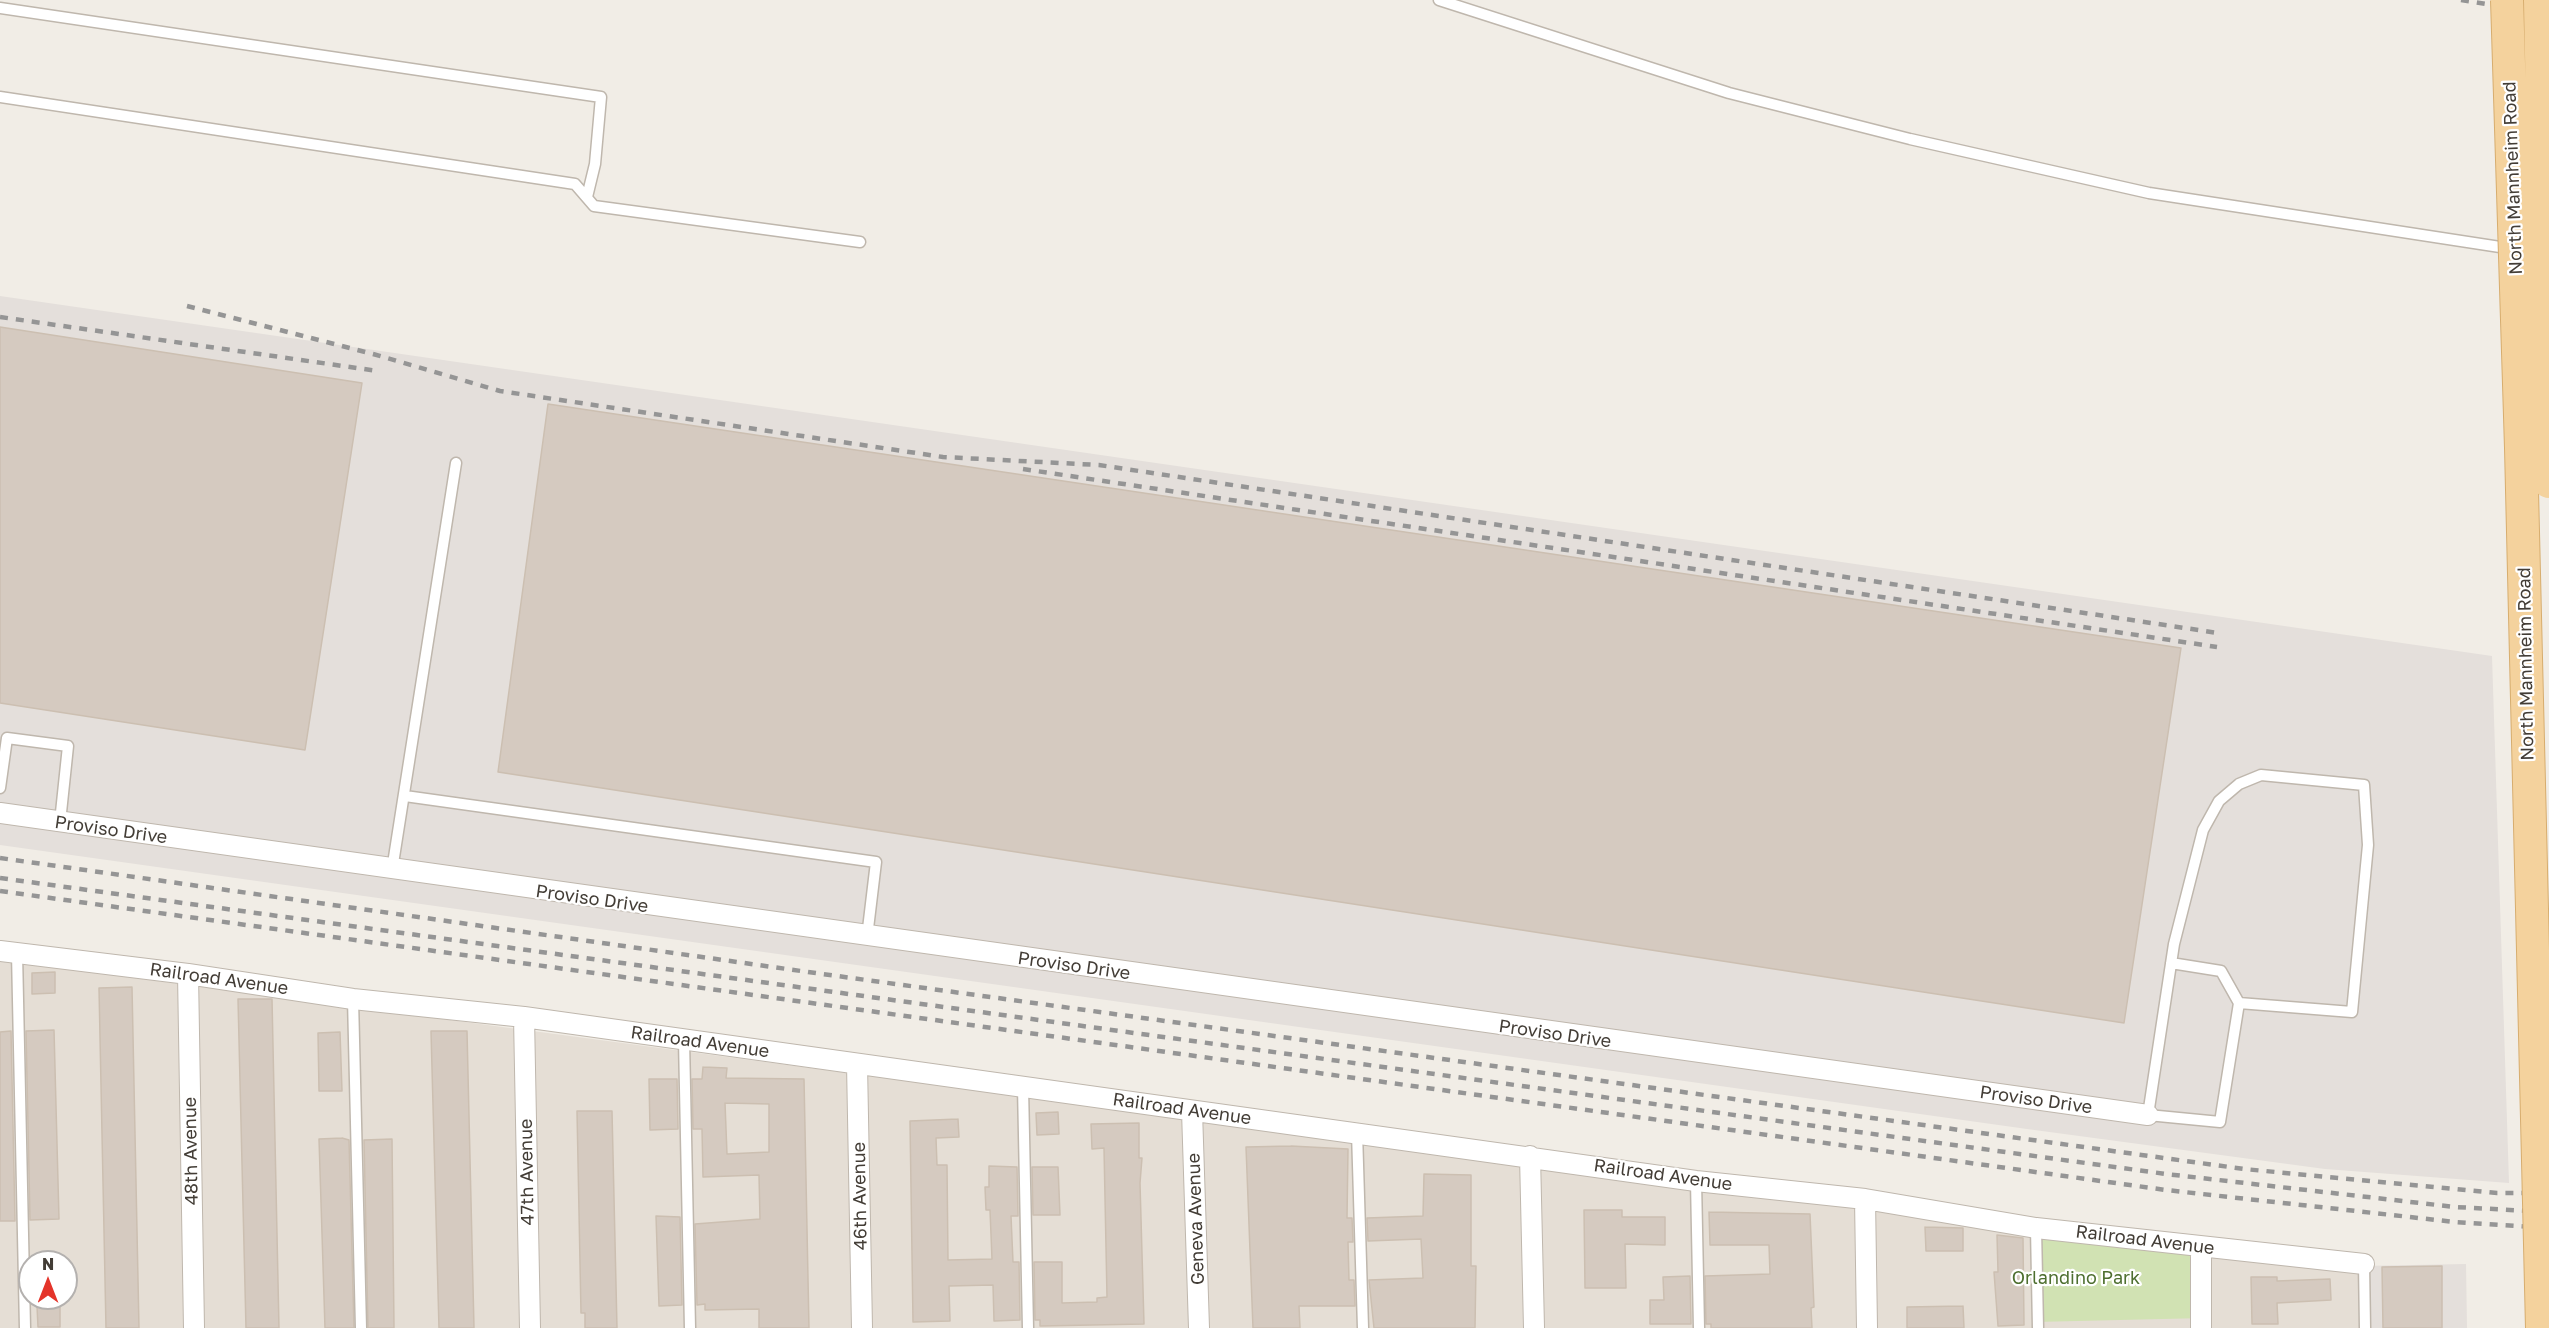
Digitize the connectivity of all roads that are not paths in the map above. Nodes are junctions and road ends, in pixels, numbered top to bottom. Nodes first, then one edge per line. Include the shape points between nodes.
1 (1439, 0) edge
2 (2507, 0) edge
3 (2540, 0) edge
4 (0, 8) edge
5 (0, 97) edge
6 (587, 197) junction
7 (860, 242) dead end
8 (2526, 250) dead end
9 (2537, 252) dead end
10 (2549, 254) edge
11 (456, 463) dead end
12 (2549, 482) edge
13 (0, 788) edge
14 (405, 796) junction
15 (0, 813) edge
16 (60, 822) junction
17 (392, 870) junction
18 (867, 937) junction
19 (9, 952) edge
20 (2171, 963) junction
21 (188, 974) junction
22 (353, 999) junction
23 (2239, 1003) junction
24 (524, 1017) junction
25 (684, 1040) junction
26 (857, 1064) junction
27 (1023, 1087) junction
28 (1192, 1111) junction
29 (2148, 1115) junction
30 (1357, 1132) junction
31 (1530, 1156) junction
32 (1696, 1181) junction
33 (1865, 1199) junction
34 (2036, 1228) junction
35 (2201, 1247) junction
36 (2364, 1264) joint
37 (25, 1328) edge
38 (194, 1328) edge
39 (361, 1328) edge
40 (530, 1328) edge
41 (690, 1328) edge
42 (862, 1328) edge
43 (1028, 1328) edge
44 (1199, 1328) edge
45 (1363, 1328) edge
46 (1534, 1328) edge
47 (1699, 1328) edge
48 (1868, 1328) edge
49 (2038, 1328) edge
50 (2201, 1328) edge
51 (2365, 1328) edge
52 (2542, 1328) edge

1 - 8 lane via 1729,93 1922,142 2149,193
2 - 52 main road, North Mannheim Road, bridge
3 - 12 main road, North Mannheim Road, bridge
4 - 6 lane via 601,97 595,164
5 - 6 lane via 575,184
6 - 7 lane via 594,206
9 - 10 lane
11 - 14 lane
13 - 16 lane via 7,738 68,746
14 - 17 lane
14 - 18 lane via 876,862
15 - 16 street, Proviso Drive
16 - 17 street, Proviso Drive
17 - 18 street, Proviso Drive
18 - 29 street, Proviso Drive
19 - 21 street, Railroad Avenue
19 - 37 lane
20 - 23 lane via 2221,971
20 - 23 lane via 2203,830 2219,801 2239,784 2261,774 2364,786 2368,845 2352,1012
20 - 29 lane
21 - 22 street, Railroad Avenue
21 - 38 street, 48th Avenue
22 - 24 street, Railroad Avenue
22 - 39 lane
23 - 29 lane via 2220,1122
24 - 25 street, Railroad Avenue
24 - 40 street, 47th Avenue
25 - 26 street, Railroad Avenue
25 - 41 lane
26 - 27 street, Railroad Avenue
26 - 42 street, 46th Avenue
27 - 28 street, Railroad Avenue
27 - 43 lane
28 - 30 street, Railroad Avenue
28 - 44 street, Geneva Avenue
30 - 31 street, Railroad Avenue
30 - 45 lane
31 - 32 street, Railroad Avenue
31 - 46 street
32 - 33 street, Railroad Avenue
32 - 47 lane
33 - 34 street, Railroad Avenue
33 - 48 street
34 - 35 street, Railroad Avenue
34 - 49 lane
35 - 36 street, Railroad Avenue
35 - 50 street
36 - 51 lane

